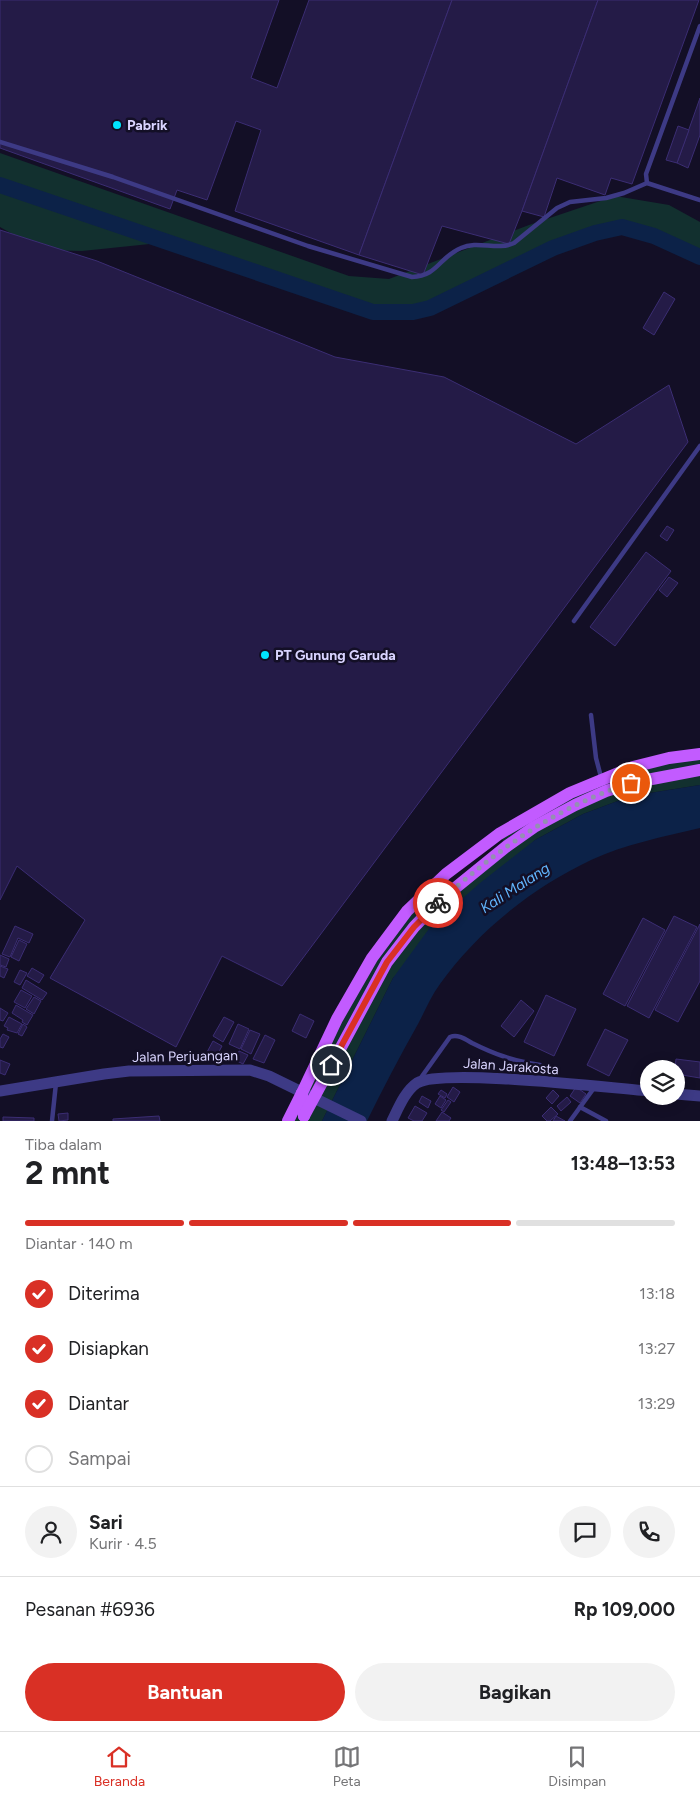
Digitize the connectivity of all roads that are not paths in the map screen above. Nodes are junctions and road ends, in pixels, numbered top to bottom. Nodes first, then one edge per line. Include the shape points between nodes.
1 (700, 26) edge
2 (0, 142) edge
3 (647, 183) junction
4 (700, 200) edge
5 (700, 446) edge
6 (574, 621) dead end
7 (590, 715) dead end
8 (700, 754) edge
9 (700, 770) edge
10 (604, 785) junction
11 (499, 834) junction
12 (506, 846) junction
13 (429, 891) junction
14 (438, 902) junction
15 (540, 1065) dead end
16 (56, 1082) junction
17 (417, 1083) junction
18 (594, 1087) junction
19 (0, 1090) edge
20 (640, 1090) edge
21 (302, 1092) junction
22 (685, 1095) edge
23 (700, 1096) edge
24 (314, 1098) junction
25 (580, 1107) junction
26 (303, 1118) edge
27 (52, 1121) edge
28 (288, 1121) edge
29 (361, 1121) edge
30 (392, 1121) edge
31 (570, 1121) edge
32 (606, 1121) edge

1 - 3 lane via 646,174
2 - 3 lane via 113,177 308,246 412,277 432,272 448,255 462,247 514,243 557,208 570,202 606,198
3 - 4 lane
5 - 6 lane
7 - 10 lane via 596,758
8 - 10 main road via 633,767
9 - 10 main road
10 - 11 main road via 570,793
10 - 12 main road
11 - 12 main road
11 - 13 main road
12 - 14 main road
13 - 14 main road
13 - 21 main road via 407,911 372,958 337,1019
14 - 24 main road via 387,962
15 - 17 lane via 495,1055 460,1036 453,1036
16 - 19 street, Jalan Perjuangan
16 - 21 street, Jalan Perjuangan via 129,1071 242,1070 260,1072
16 - 27 lane
17 - 18 street, Jalan Jarakosta via 452,1077
17 - 30 street via 406,1095
18 - 20 street, Jalan Jarakosta
18 - 25 lane
21 - 24 street, Jalan Perjuangan
21 - 26 main road
21 - 28 main road
22 - 23 street
24 - 26 main road
24 - 29 street, Jalan Perjuangan
25 - 31 lane
25 - 32 lane

